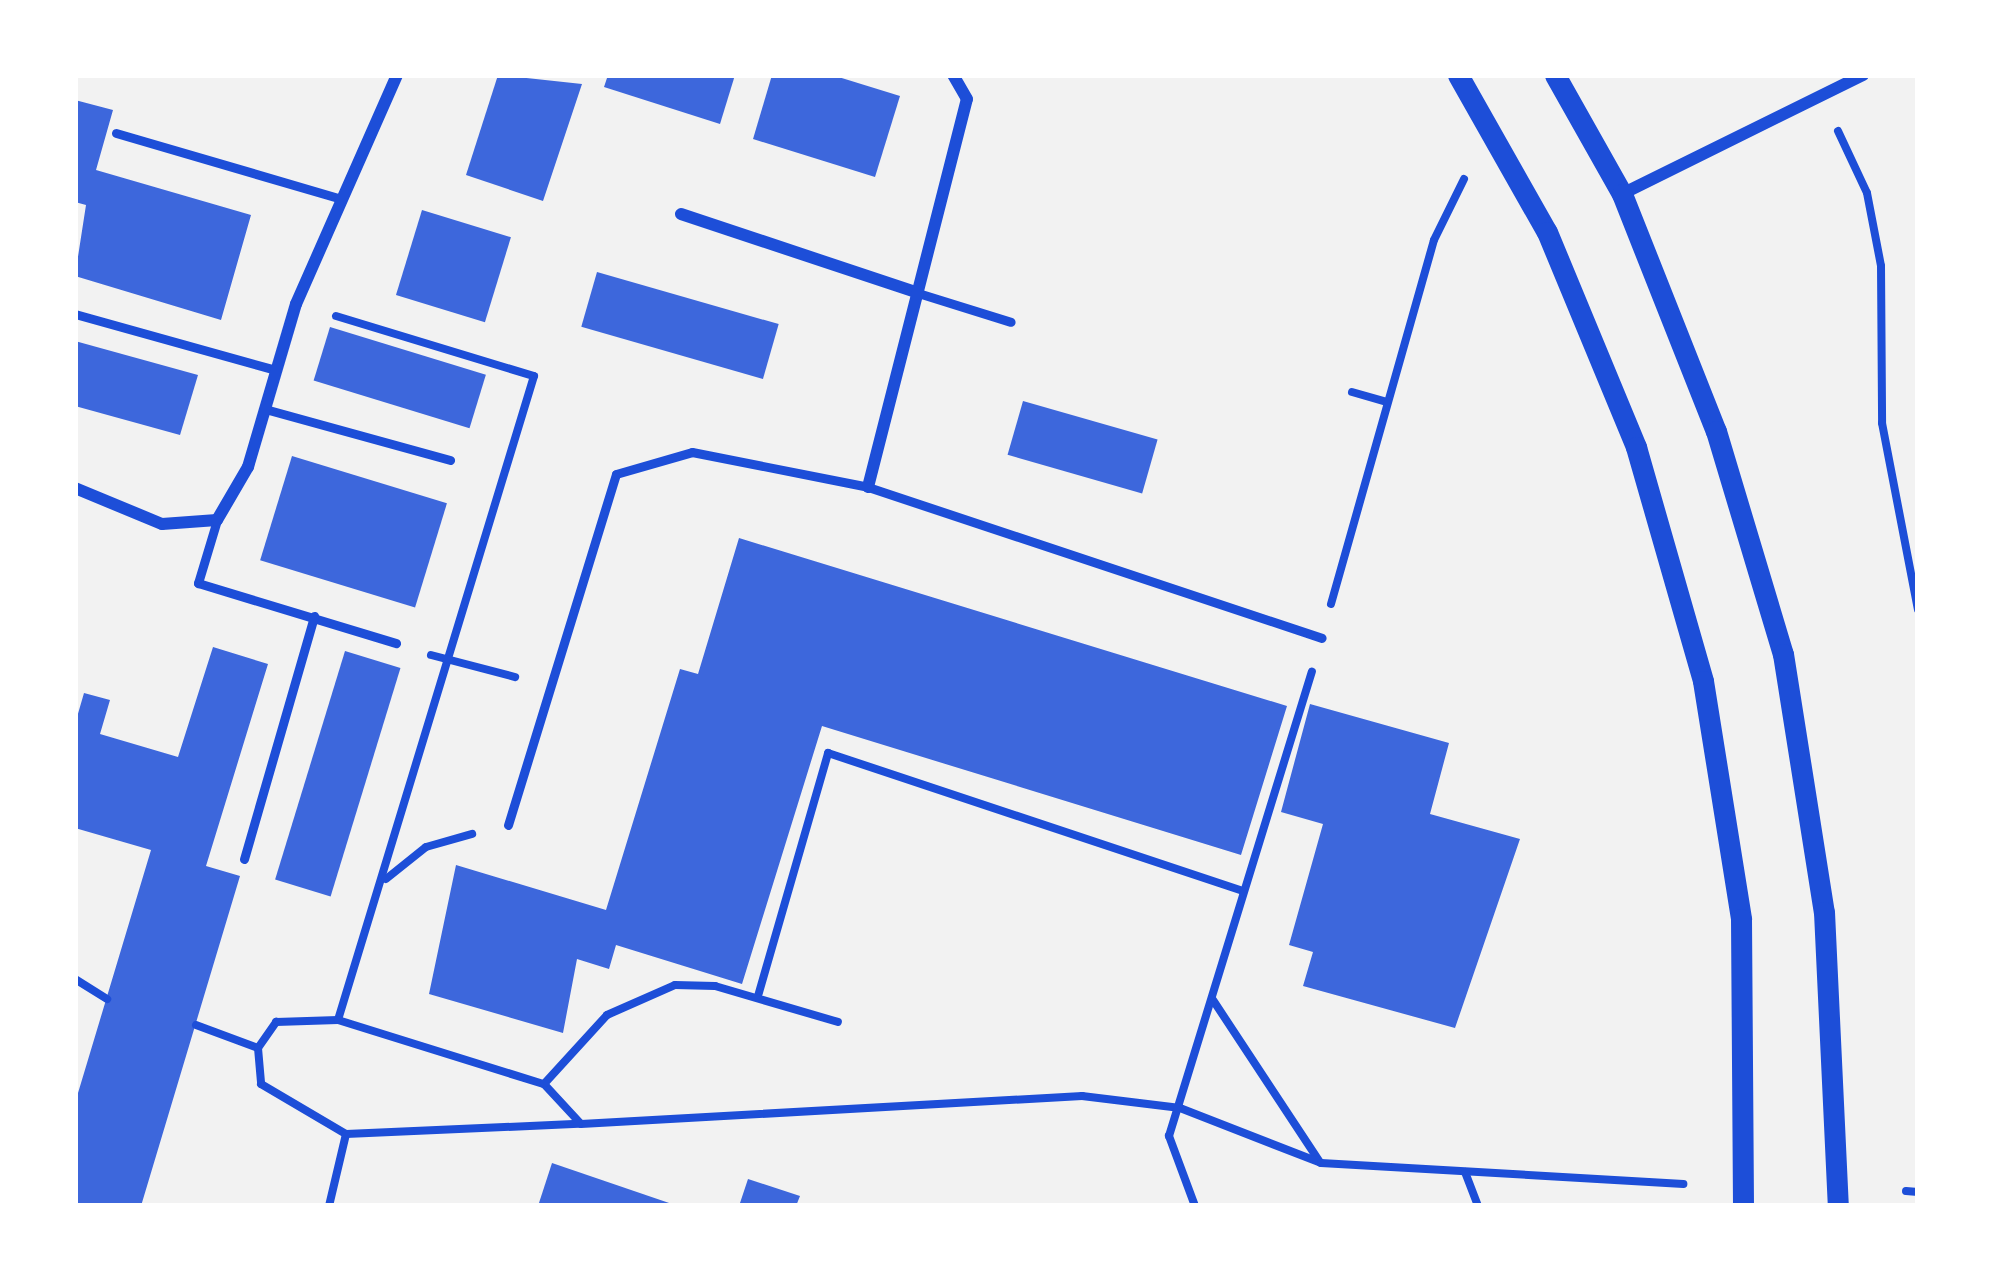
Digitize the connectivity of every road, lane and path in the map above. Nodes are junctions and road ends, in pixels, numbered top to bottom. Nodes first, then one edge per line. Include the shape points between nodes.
1 (397, 75) edge
2 (953, 75) edge
3 (1458, 75) edge
4 (1555, 75) edge
5 (1863, 75) edge
6 (1820, 92) junction
7 (116, 133) dead end
8 (1622, 194) junction
9 (342, 199) junction
10 (681, 214) dead end
11 (918, 293) junction
12 (296, 304) junction
13 (75, 314) edge
14 (1011, 322) dead end
15 (276, 370) junction
16 (1352, 392) dead end
17 (1386, 402) dead end
18 (265, 409) junction
19 (450, 460) dead end
20 (868, 487) junction
21 (75, 488) edge
22 (217, 520) junction
23 (1918, 610) edge
24 (314, 616) junction
25 (1322, 638) dead end
26 (396, 643) joint
27 (447, 660) junction
28 (548, 685) junction
29 (508, 825) joint
30 (244, 859) dead end
31 (382, 882) junction
32 (1241, 890) dead end
33 (76, 982) edge
34 (758, 996) junction
35 (106, 999) dead end
36 (1213, 1000) dead end
37 (338, 1020) junction
38 (838, 1022) dead end
39 (196, 1025) dead end
40 (258, 1048) junction
41 (544, 1084) junction
42 (580, 1124) junction
43 (346, 1134) junction
44 (1321, 1163) junction
45 (1465, 1172) junction
46 (1683, 1184) dead end
47 (1906, 1191) dead end
48 (1918, 1192) edge
49 (329, 1206) edge
50 (1478, 1206) edge
51 (1743, 1206) edge
52 (1838, 1206) edge

1 - 9 street
2 - 11 street via 967,99
3 - 51 street via 1547,232 1636,447 1703,681 1741,919
4 - 8 street
5 - 6 street
6 - 8 street
6 - 23 path via 1867,193 1881,266 1882,423
7 - 9 lane
8 - 52 street via 1716,431 1783,654 1825,912
9 - 12 street
10 - 11 street
11 - 14 lane
11 - 20 street
12 - 15 street
12 - 27 path via 534,376
13 - 15 lane
15 - 18 street
16 - 17 path
18 - 19 lane
18 - 22 street
20 - 25 lane
20 - 28 lane via 692,452 616,474
21 - 22 street via 162,524
22 - 24 lane via 197,584
24 - 26 lane
24 - 30 lane
26 - 27 path
27 - 28 path
27 - 31 path
28 - 29 lane
29 - 31 path via 426,847
31 - 37 path
32 - 34 path via 828,753
33 - 35 path
34 - 38 path
34 - 41 path via 675,985 634,998
36 - 44 path
37 - 40 path via 276,1022
37 - 41 path
39 - 40 path
40 - 43 path via 260,1084
41 - 42 path
42 - 43 path
42 - 44 path via 1082,1096 1180,1108
43 - 49 path
44 - 45 path
45 - 46 path
45 - 50 path
47 - 48 path

